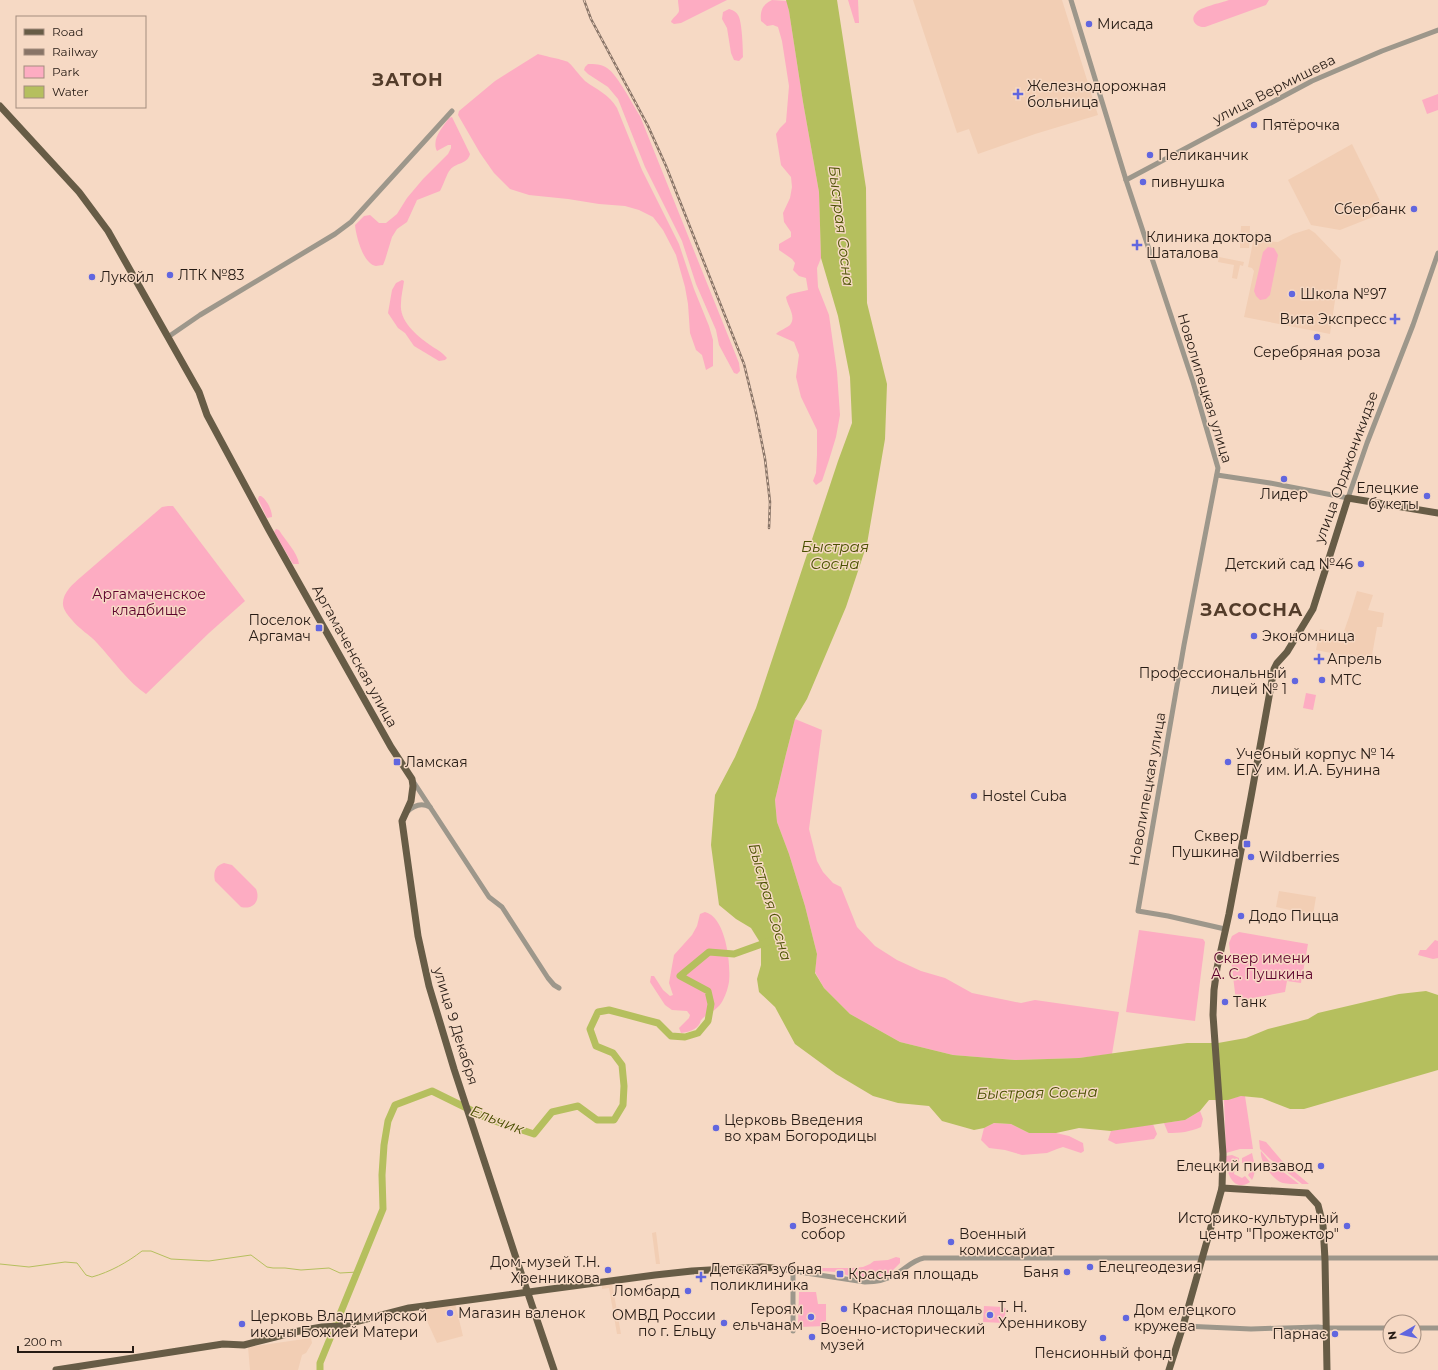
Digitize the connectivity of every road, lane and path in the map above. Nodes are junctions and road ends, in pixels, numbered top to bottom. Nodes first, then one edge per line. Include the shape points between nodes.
1 (1071, 0) edge
2 (1438, 30) edge
3 (0, 106) edge
4 (452, 111) dead end
5 (1126, 180) junction
6 (1438, 253) edge
7 (168, 337) junction
8 (1217, 475) junction
9 (1348, 498) junction
10 (1438, 513) edge
11 (412, 779) junction
12 (430, 808) junction
13 (406, 813) junction
14 (1225, 929) junction
15 (559, 988) dead end
16 (1222, 1188) junction
17 (1201, 1258) junction
18 (1325, 1258) junction
19 (1438, 1258) edge
20 (773, 1268) joint
21 (793, 1272) junction
22 (527, 1292) junction
23 (1183, 1326) junction
24 (1327, 1328) junction
25 (1382, 1328) edge
26 (1422, 1328) edge
27 (1438, 1328) edge
28 (793, 1331) dead end
29 (56, 1370) edge
30 (554, 1370) edge
31 (1169, 1370) edge
32 (1327, 1370) edge

1 - 5 street, Новолипецкая улица
2 - 5 street, улица Вермишева via 1312,81
3 - 7 main road, Аргамаченская улица via 84,197 108,231
4 - 7 street via 351,222
5 - 8 street, Новолипецкая улица via 1193,382 1218,468
6 - 9 street, улица Орджоникидзе
7 - 11 main road, Аргамаченская улица via 269,530 391,748
8 - 9 street
8 - 14 street, Новолипецкая улица via 1138,911
9 - 10 main road
9 - 14 main road, улица Орджоникидзе via 1313,608 1287,652 1274,668
11 - 12 street
11 - 13 main road via 413,794
12 - 13 street via 419,805
12 - 15 street via 489,897 502,907 548,978
13 - 22 main road, улица 9 Декабря via 402,821 422,958 454,1069
14 - 16 main road, улица Орджоникидзе via 1216,975 1213,1015 1223,1151
16 - 17 main road, улица Орджоникидзе
16 - 18 main road via 1307,1193 1318,1205 1323,1225
17 - 18 street
17 - 21 street via 924,1258 892,1277 872,1282
17 - 23 main road, улица Орджоникидзе
18 - 19 street
18 - 24 main road
20 - 21 street
20 - 22 main road via 692,1270
21 - 28 street
22 - 29 main road via 409,1308 339,1326 299,1331 244,1345 223,1344
22 - 30 main road, улица 9 Декабря
23 - 24 street
23 - 31 main road, улица Орджоникидзе
24 - 25 street
24 - 32 main road
26 - 27 street

